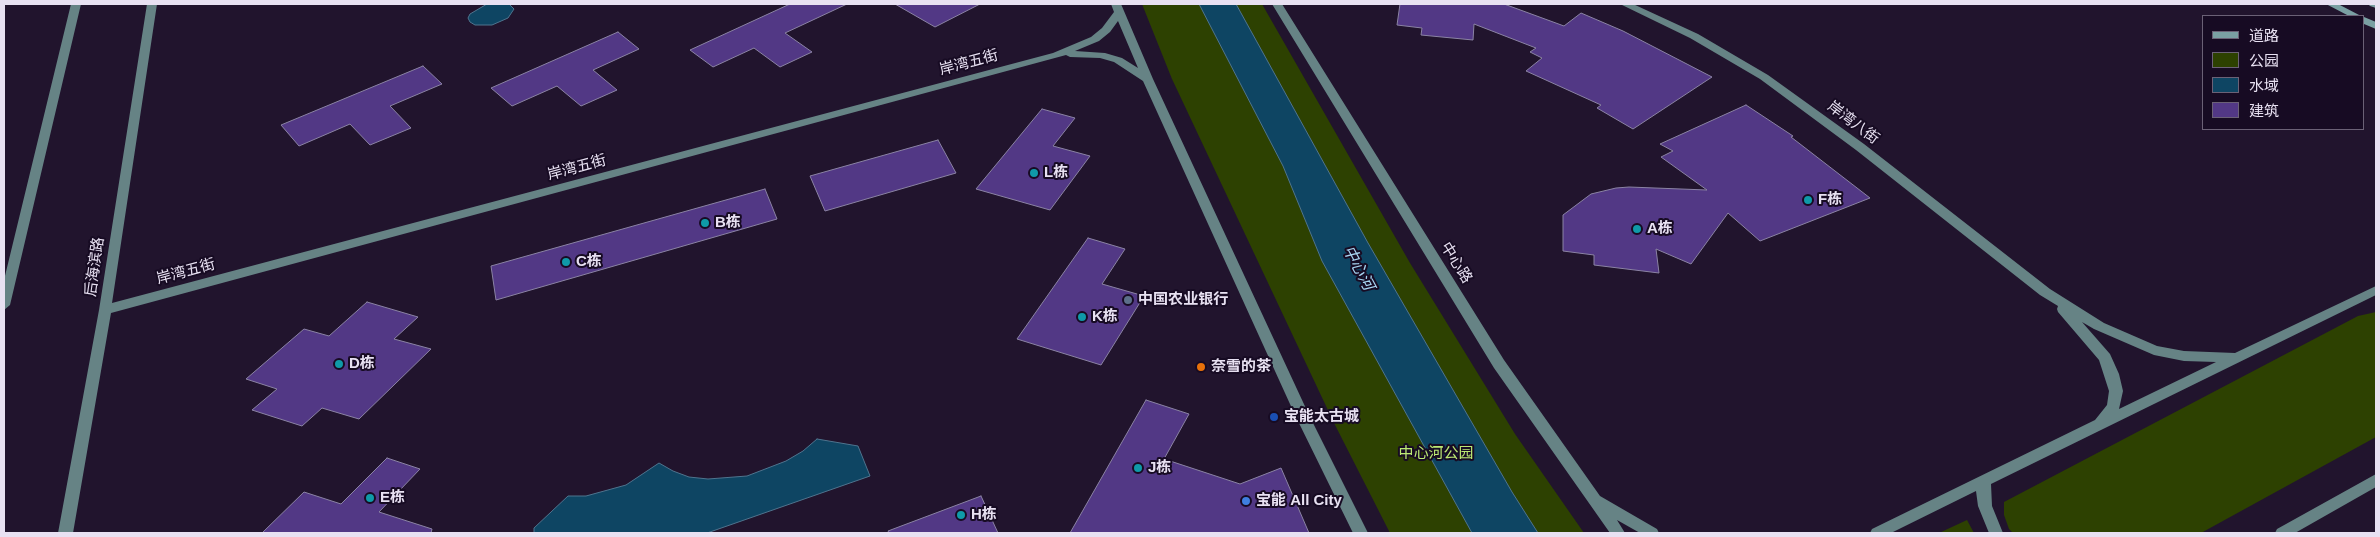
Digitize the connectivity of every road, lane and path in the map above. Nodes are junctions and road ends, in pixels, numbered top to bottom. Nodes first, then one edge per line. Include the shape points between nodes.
1 (76, 4) edge
2 (152, 4) edge
3 (1277, 4) edge
4 (1625, 4) edge
5 (2331, 4) edge
6 (1118, 8) edge
7 (2354, 15) edge
8 (1057, 55) junction
9 (1148, 80) junction
10 (2376, 290) edge
11 (2045, 292) junction
12 (4, 305) edge
13 (105, 310) junction
14 (2236, 358) junction
15 (2099, 425) junction
16 (2376, 480) edge
17 (1983, 481) junction
18 (1594, 499) junction
19 (65, 533) edge
20 (1360, 533) edge
21 (1618, 533) edge
22 (1652, 533) edge
23 (1877, 533) edge
24 (1996, 533) edge
25 (2282, 533) edge

1 - 12 main road
2 - 13 main road, 后海滨路
3 - 18 main road, 中心路 via 1499,364
4 - 11 main road, 岸湾八街 via 1694,36 1764,77 1860,147
5 - 7 main road
6 - 8 main road via 1106,30
6 - 9 main road
8 - 9 main road via 1101,55 1134,68
8 - 13 main road, 岸湾五街
9 - 20 main road via 1302,415
10 - 14 main road
11 - 14 main road via 2099,326 2154,350 2184,356
11 - 15 main road via 2094,343 2112,374 2116,392 2114,406
13 - 19 main road, 后海滨路
14 - 15 main road
15 - 17 main road
16 - 25 main road
17 - 23 main road
17 - 24 main road via 1985,506
18 - 21 main road, 中心路
18 - 22 main road

